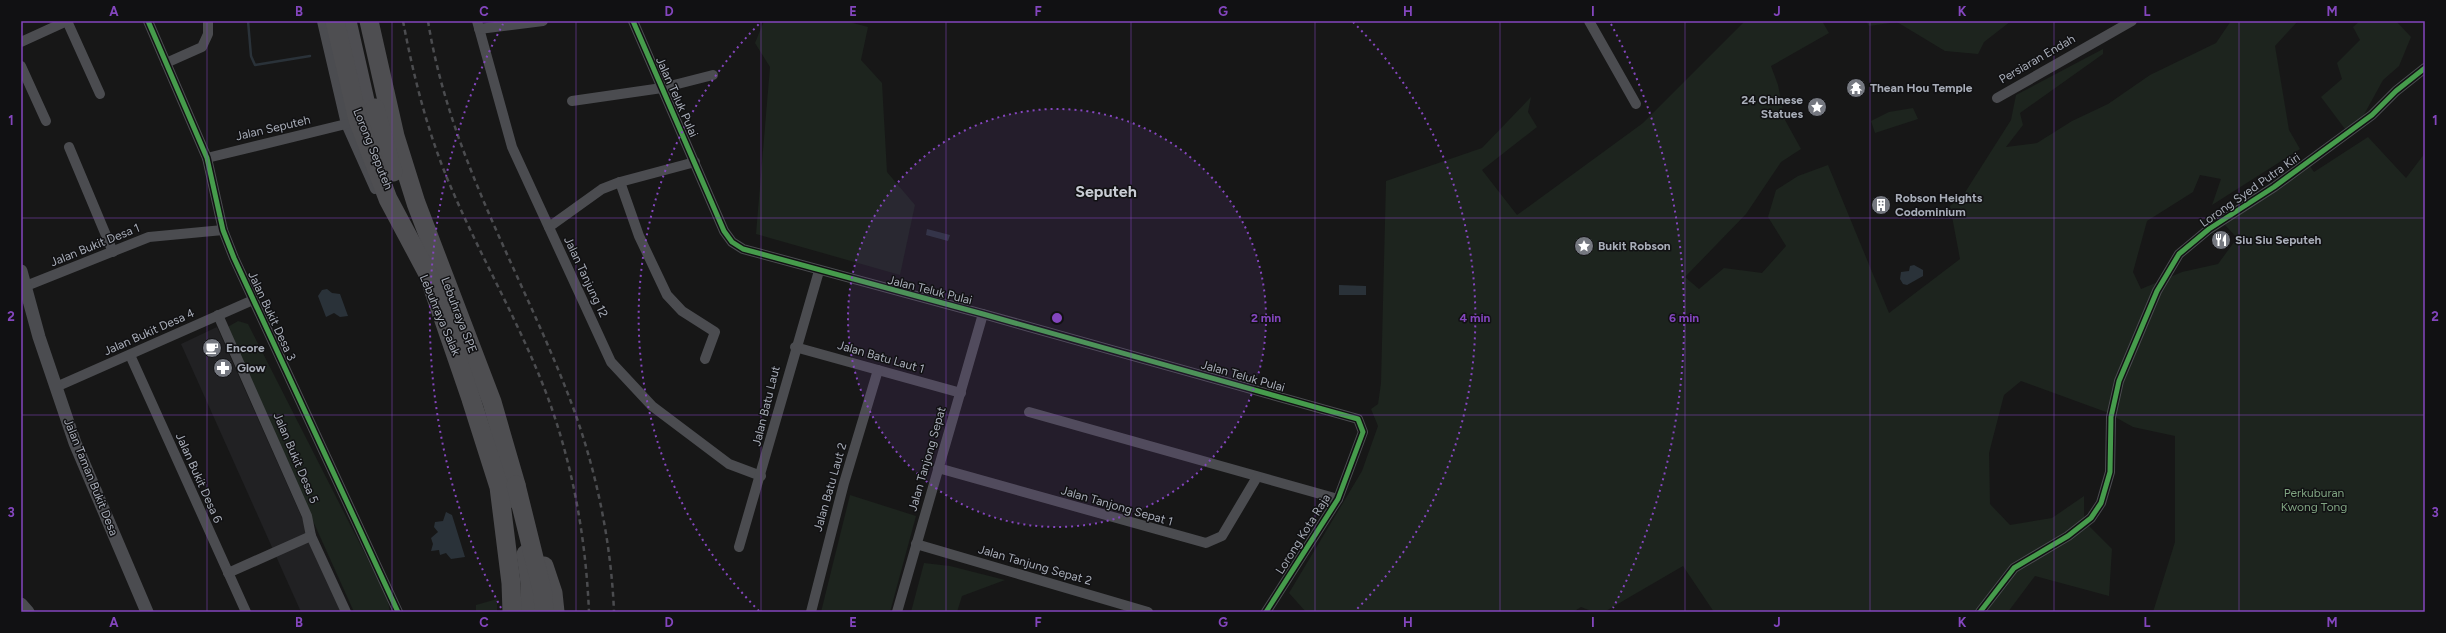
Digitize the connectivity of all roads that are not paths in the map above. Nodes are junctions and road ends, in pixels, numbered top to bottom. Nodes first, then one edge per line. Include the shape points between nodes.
1 (67, 21) edge
2 (148, 21) edge
3 (208, 21) edge
4 (322, 21) edge
5 (335, 21) edge
6 (348, 21) edge
7 (357, 21) edge
8 (368, 21) edge
9 (373, 21) edge
10 (541, 21) edge
11 (633, 21) edge
12 (1589, 21) edge
13 (2132, 21) edge
14 (478, 25) edge
15 (21, 42) edge
16 (166, 63) junction
17 (21, 66) edge
18 (2425, 68) edge
19 (713, 75) dead end
20 (662, 88) junction
21 (100, 94) dead end
22 (1997, 98) dead end
23 (572, 101) dead end
24 (1636, 104) dead end
25 (46, 121) dead end
26 (346, 124) junction
27 (69, 147) dead end
28 (206, 158) junction
29 (694, 162) junction
30 (620, 182) junction
31 (548, 226) junction
32 (223, 230) junction
33 (113, 252) junction
34 (414, 254) junction
35 (21, 271) edge
36 (818, 271) junction
37 (428, 274) junction
38 (26, 286) junction
39 (253, 300) junction
40 (983, 314) junction
41 (218, 315) junction
42 (795, 346) junction
43 (130, 355) junction
44 (705, 359) dead end
45 (878, 370) junction
46 (56, 387) junction
47 (960, 393) junction
48 (1029, 412) dead end
49 (1358, 419) joint
50 (938, 468) junction
51 (761, 476) junction
52 (1257, 477) junction
53 (516, 480) junction
54 (1338, 499) junction
55 (311, 536) junction
56 (916, 544) junction
57 (739, 547) dead end
58 (228, 573) junction
59 (21, 604) edge
60 (28, 612) edge
61 (147, 612) edge
62 (246, 612) edge
63 (346, 612) edge
64 (398, 612) edge
65 (512, 612) edge
66 (515, 612) edge
67 (531, 612) edge
68 (544, 612) edge
69 (555, 612) edge
70 (811, 612) edge
71 (897, 612) edge
72 (1148, 612) edge
73 (1266, 612) edge
74 (1980, 612) edge

1 - 15 street
1 - 21 street
2 - 16 street, Jalan Bukit Desa 3
3 - 16 street via 208,34 202,47
4 - 26 street, Lorong Seputeh
5 - 37 highway, bridge via 358,120 388,198
6 - 34 highway, Lebuhraya Salak via 368,114
7 - 37 highway, Lebuhraya SPE, bridge via 382,140
8 - 53 highway, Lebuhraya SPE via 395,136 416,202 492,402
9 - 53 highway, Lebuhraya Salak via 388,97 422,201 487,376
10 - 14 street
11 - 20 street, Jalan Teluk Pulai
12 - 24 street
13 - 22 street, Persiaran Endah
14 - 31 street, Jalan Tanjung 12 via 507,135
16 - 28 street, Jalan Bukit Desa 3
17 - 25 street
18 - 74 street, Lorong Syed Putra Kiri via 2396,91 2372,115 2274,188 2209,229 2179,254 2157,291 2119,381 2111,417 2110,472 2101,503 2091,518 2068,536 2014,568
19 - 20 street
20 - 23 street
20 - 29 street, Jalan Teluk Pulai
26 - 28 street, Jalan Seputeh
26 - 34 street, Lorong Seputeh via 386,214
27 - 33 street
28 - 32 street, Jalan Bukit Desa 3
29 - 30 street
29 - 36 street, Jalan Teluk Pulai via 724,231 732,242 742,250
30 - 31 street via 602,189
30 - 44 street via 639,236 666,295 682,311 715,332
31 - 51 street, Jalan Tanjung 12 via 606,353 618,371 652,406 729,464
32 - 33 street, Jalan Bukit Desa 1 via 149,237
32 - 39 street, Jalan Bukit Desa 3
33 - 38 street, Jalan Bukit Desa 1
34 - 66 highway, Lebuhraya Salak via 466,377 497,482 513,582
35 - 38 street, Jalan Taman Bukit Desa
36 - 40 street, Jalan Teluk Pulai
36 - 42 street, Jalan Batu Laut
37 - 65 highway, Lebuhraya SPE, bridge via 499,487 511,582
38 - 46 street, Jalan Taman Bukit Desa via 39,337
39 - 41 street, Jalan Bukit Desa 4
39 - 64 street, Jalan Bukit Desa 3
40 - 47 street, Jalan Tanjong Sepat
40 - 49 street, Jalan Teluk Pulai
41 - 43 street, Jalan Bukit Desa 4
41 - 55 street, Jalan Bukit Desa 5 via 307,516
42 - 45 street, Jalan Batu Laut 1
42 - 51 street, Jalan Batu Laut
43 - 46 street, Jalan Bukit Desa 4
43 - 58 street, Jalan Bukit Desa 6
45 - 47 street, Jalan Batu Laut 1
45 - 70 street, Jalan Batu Laut 2 via 844,483
46 - 61 street, Jalan Taman Bukit Desa via 74,443
47 - 50 street, Jalan Tanjong Sepat
48 - 52 street, Lorong Kota Raja
49 - 54 street, Lorong Kota Raja via 1363,432
50 - 52 street, Jalan Tanjong Sepat 1 via 1206,543 1222,536
50 - 56 street, Jalan Tanjong Sepat
51 - 57 street, Jalan Batu Laut
52 - 54 street, Lorong Kota Raja
53 - 67 highway, Lebuhraya SPE, bridge via 530,583
53 - 68 highway, bridge via 543,594
53 - 69 highway via 553,593
54 - 73 street, Lorong Kota Raja
55 - 58 street
55 - 63 street, Jalan Bukit Desa 5
56 - 71 street, Jalan Tanjong Sepat
56 - 72 street, Jalan Tanjung Sepat 2
58 - 62 street, Jalan Bukit Desa 6
59 - 60 street

